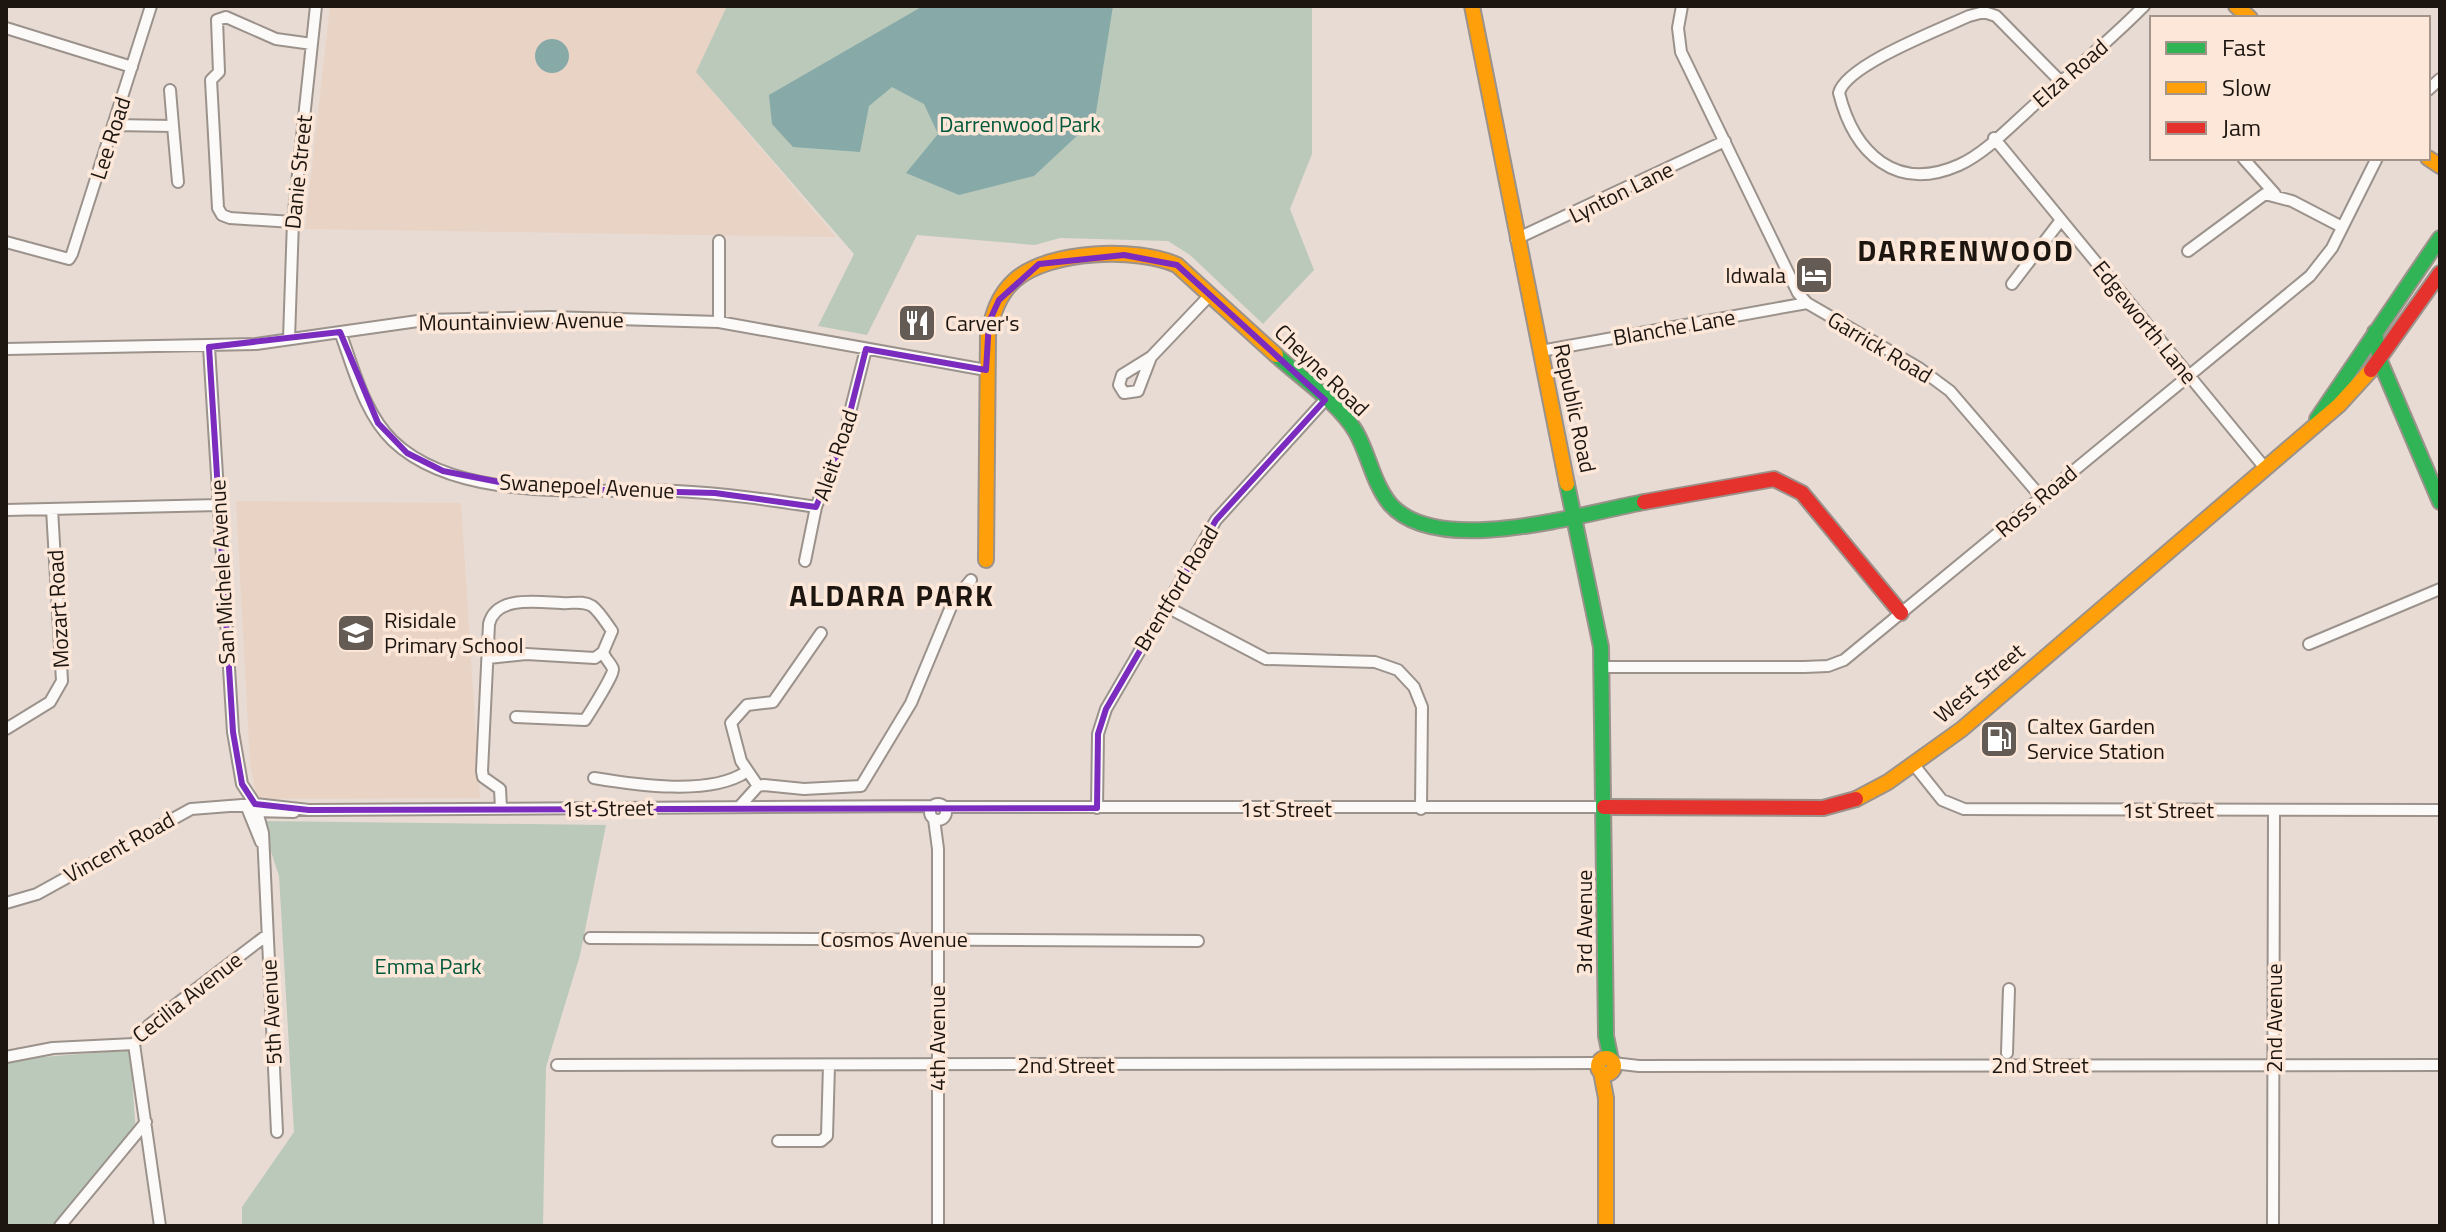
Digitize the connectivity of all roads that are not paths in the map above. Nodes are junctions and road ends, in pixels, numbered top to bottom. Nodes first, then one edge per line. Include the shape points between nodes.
1 (151, 6) edge
2 (316, 6) edge
3 (1465, 6) edge
4 (1682, 6) edge
5 (2144, 6) edge
6 (1472, 13) edge
7 (6, 28) edge
8 (312, 44) junction
9 (132, 67) junction
10 (2061, 82) junction
11 (170, 90) dead end
12 (114, 125) junction
13 (173, 126) junction
14 (1994, 138) junction
15 (1725, 141) junction
16 (2245, 160) edge
17 (2376, 160) edge
18 (178, 182) dead end
19 (2275, 194) junction
20 (2061, 220) junction
21 (293, 222) junction
22 (2342, 227) junction
23 (2440, 238) edge
24 (1516, 239) junction
25 (719, 241) dead end
26 (6, 242) edge
27 (2188, 251) dead end
28 (2440, 273) edge
29 (2012, 284) dead end
30 (1210, 295) junction
31 (1807, 303) junction
32 (719, 322) junction
33 (340, 332) junction
34 (2375, 332) junction
35 (289, 339) junction
36 (209, 347) junction
37 (6, 349) edge
38 (866, 349) junction
39 (1541, 351) junction
40 (1151, 357) dead end
41 (2380, 361) junction
42 (986, 370) junction
43 (2189, 376) junction
44 (1325, 400) junction
45 (2315, 423) junction
46 (2265, 468) junction
47 (2041, 497) junction
48 (2440, 502) edge
49 (219, 505) junction
50 (816, 507) junction
51 (52, 509) junction
52 (6, 510) edge
53 (1574, 514) junction
54 (986, 560) dead end
55 (805, 561) dead end
56 (971, 580) dead end
57 (2440, 589) edge
58 (1165, 606) junction
59 (1901, 613) junction
60 (821, 633) dead end
61 (2309, 644) dead end
62 (603, 652) junction
63 (488, 658) junction
64 (1603, 667) junction
65 (516, 717) dead end
66 (6, 729) edge
67 (1914, 765) junction
68 (746, 772) junction
69 (594, 778) dead end
70 (758, 786) junction
71 (248, 805) junction
72 (740, 806) junction
73 (1604, 807) junction
74 (1097, 808) junction
75 (501, 809) junction
76 (1421, 809) junction
77 (2440, 810) edge
78 (2274, 811) junction
79 (938, 814) junction
80 (262, 844) joint
81 (6, 903) edge
82 (267, 935) junction
83 (590, 938) dead end
84 (937, 939) junction
85 (1198, 941) dead end
86 (2009, 989) dead end
87 (134, 1044) junction
88 (2007, 1053) dead end
89 (6, 1057) edge
90 (557, 1065) dead end
91 (829, 1065) junction
92 (937, 1065) junction
93 (2440, 1065) edge
94 (1606, 1066) junction
95 (2274, 1066) junction
96 (146, 1122) junction
97 (277, 1132) dead end
98 (778, 1141) dead end
99 (60, 1226) edge
100 (160, 1226) edge
101 (938, 1226) edge
102 (1606, 1226) edge
103 (2273, 1226) edge

1 - 9 street, Lee Road
2 - 8 street, Danie Street
3 - 6 main road, Republic Road
4 - 15 street, Garrick Road via 1681,52
5 - 10 street, Elza Road
6 - 24 main road, Republic Road
7 - 9 street
8 - 21 street, Danie Street
8 - 21 street via 276,39 226,17 217,20 219,72 211,80 218,208 230,218
9 - 12 street, Lee Road
10 - 14 street, Elza Road
10 - 14 street, Elza Road via 2000,19 1984,12 1869,64 1840,88 1866,147 1901,174 1959,165
11 - 13 street
12 - 13 street
12 - 26 street, Lee Road via 69,259
13 - 18 street
14 - 20 street, Edgeworth Lane
15 - 24 street, Lynton Lane
15 - 31 street, Garrick Road
16 - 19 street
17 - 22 street, Ross Road
19 - 22 street
19 - 27 street via 2254,198
20 - 29 street
20 - 43 street, Edgeworth Lane
21 - 35 street, Danie Street
22 - 43 street, Ross Road via 2310,276
23 - 34 main road, West Street
24 - 39 main road, Republic Road
25 - 32 street
28 - 41 main road, West Street
30 - 40 street
30 - 42 main road, Cheyne Road via 1177,265 1161,258 1052,258 1015,280 999,300 989,322
30 - 44 main road, Cheyne Road
31 - 39 street, Blanche Lane
31 - 47 street, Garrick Road via 1950,391
32 - 33 street, Mountainview Avenue via 497,317
32 - 38 street, Mountainview Avenue
33 - 35 street, Mountainview Avenue
33 - 50 street, Swanepoel Avenue via 378,423 407,453 435,468 529,488 677,491
34 - 41 main road
34 - 45 main road, West Street
35 - 36 street, Mountainview Avenue
36 - 37 street, Mountainview Avenue
36 - 49 street, San Michele Avenue
38 - 42 street, Mountainview Avenue
38 - 50 street, Aleit Road via 843,440
39 - 53 main road, Republic Road
41 - 45 main road, West Street
41 - 48 main road
42 - 54 main road, Cheyne Road
43 - 46 street, Edgeworth Lane
43 - 47 street, Ross Road
44 - 53 main road, Cheyne Road via 1355,430 1384,498 1409,520 1451,532 1478,532
44 - 58 street, Brentford Road via 1216,520
45 - 46 main road, West Street
46 - 67 main road, West Street
47 - 59 street, Ross Road
49 - 51 street
49 - 71 street, San Michele Avenue via 233,732
50 - 55 street, Aleit Road
51 - 52 street
51 - 66 street, Mozart Road via 62,681 50,702
53 - 59 main road, Cheyne Road via 1756,480 1781,481 1802,493
53 - 64 main road, Republic Road
56 - 70 street via 953,602 911,703 861,786
57 - 61 street
58 - 74 street, Brentford Road via 1099,727
58 - 76 street via 1266,659 1375,662 1398,670 1414,687 1422,707
59 - 64 street, Ross Road via 1855,652 1828,666
60 - 68 street via 773,702 747,705 733,719 730,728
62 - 63 street via 589,659 526,654
62 - 63 street via 612,631 593,607 533,600 505,605 494,614
62 - 65 street via 613,669 612,679 583,721
63 - 75 street via 483,775 500,789
64 - 73 main road, Republic Road
67 - 73 main road, West Street via 1875,792 1829,808
67 - 78 street, 1st Street via 1942,800 1964,809
68 - 69 street via 721,785
68 - 70 street
70 - 72 street
71 - 75 street, 1st Street via 309,810
71 - 80 street, San Michele Avenue
71 - 81 street, Vincent Road via 183,812 37,894
72 - 75 street, 1st Street
72 - 79 street, 1st Street
73 - 76 street, 1st Street
73 - 94 main road, 3rd Avenue
74 - 76 street, 1st Street
74 - 79 street, 1st Street
77 - 78 street, 1st Street
78 - 95 street, 2nd Avenue
79 - 84 street, 4th Avenue
80 - 82 street, 5th Avenue
82 - 87 street, Cecilia Avenue via 149,1025
82 - 97 street, 5th Avenue
83 - 84 street, Cosmos Avenue
84 - 85 street, Cosmos Avenue
84 - 92 street, 4th Avenue
86 - 88 street
87 - 89 street, Cecilia Avenue via 53,1048
87 - 96 street
90 - 91 street, 2nd Street
91 - 92 street, 2nd Street
91 - 98 street via 827,1136 821,1141
92 - 94 street, 2nd Street
92 - 101 street, 4th Avenue
93 - 95 street, 2nd Street
94 - 95 street, 2nd Street
94 - 102 main road, 3rd Avenue
95 - 103 street, 2nd Avenue
96 - 99 street
96 - 100 street

